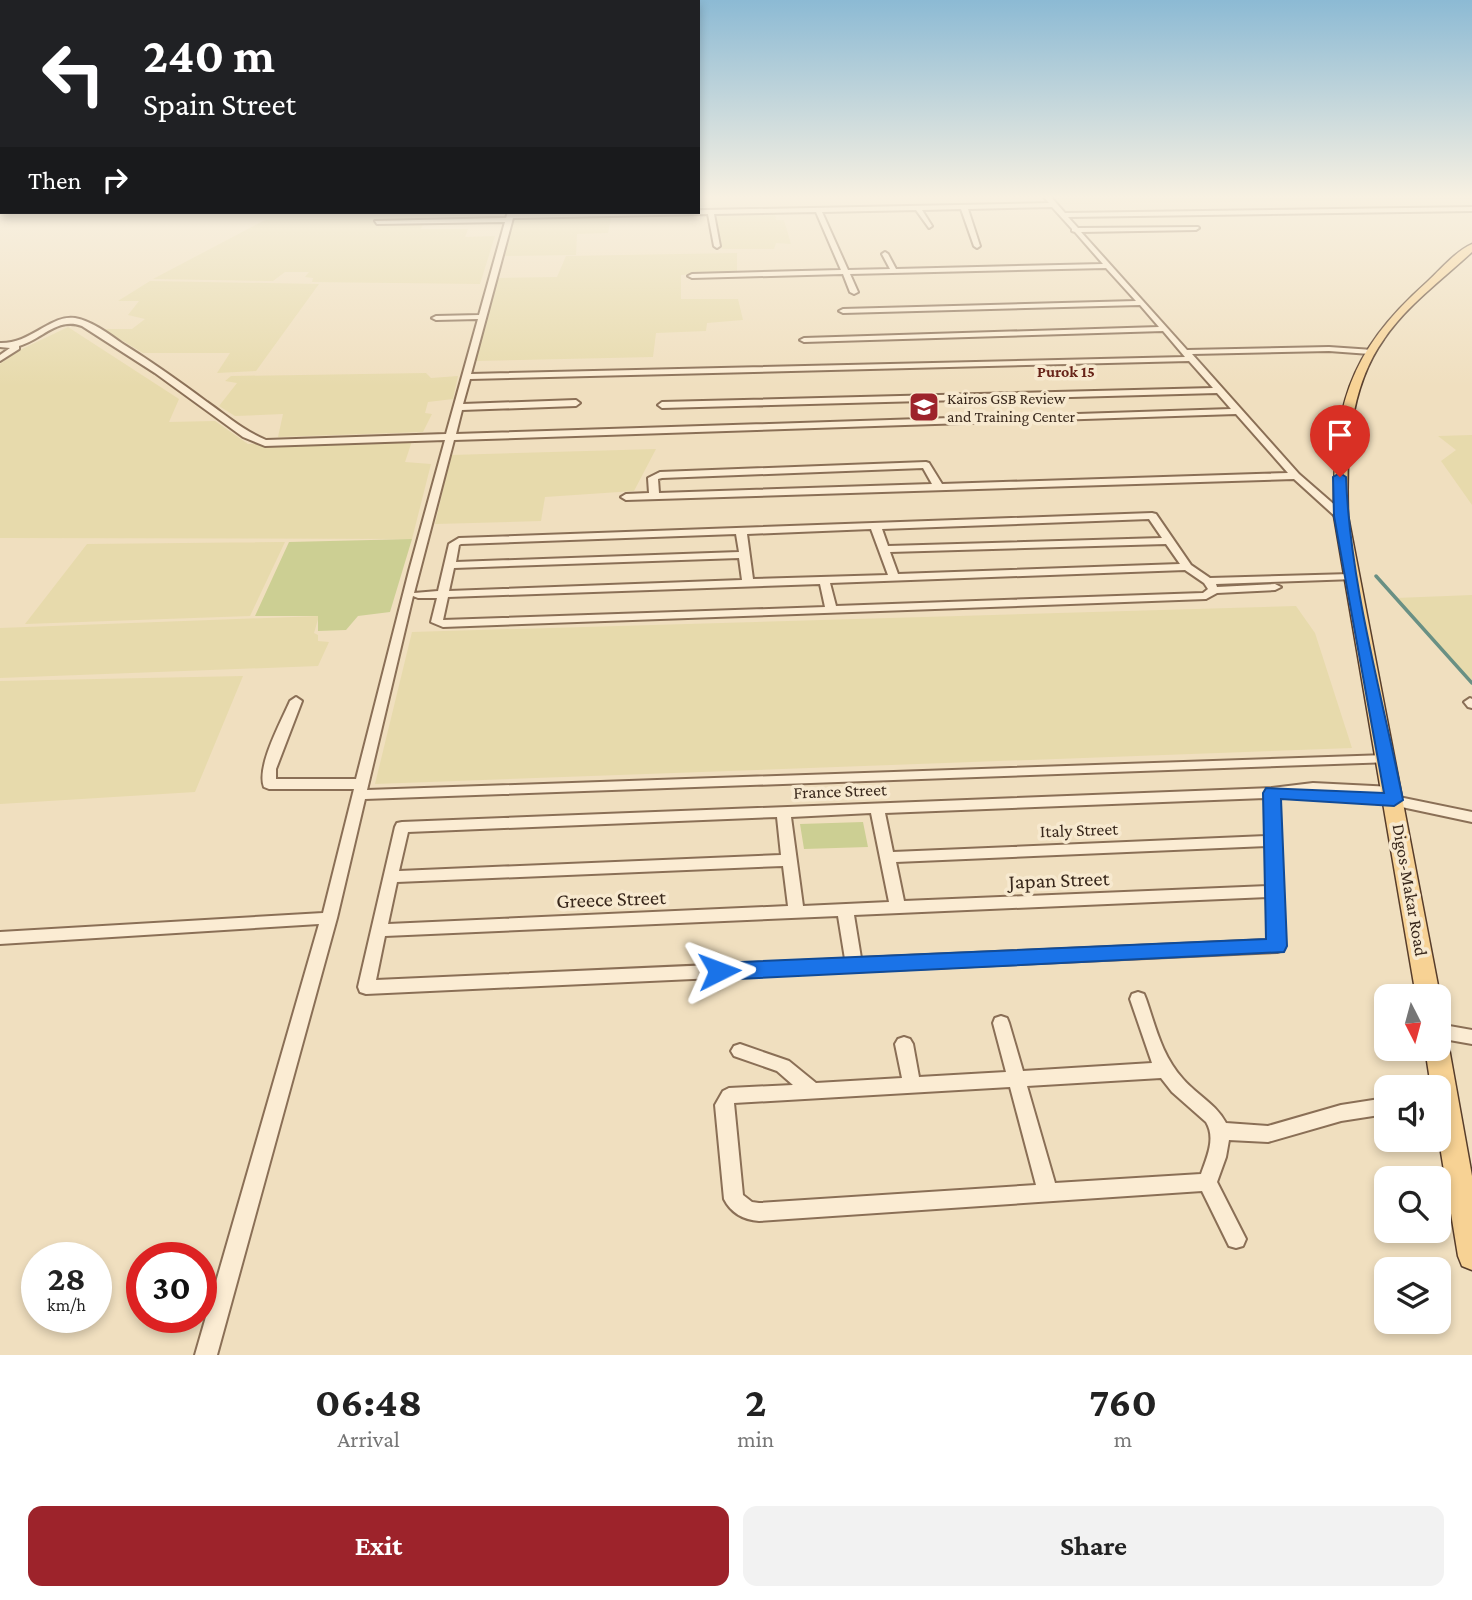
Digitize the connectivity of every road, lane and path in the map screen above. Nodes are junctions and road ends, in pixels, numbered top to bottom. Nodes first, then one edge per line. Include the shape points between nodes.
1 (498, 259) edge
2 (839, 259) edge
3 (888, 259) edge
4 (1100, 259) edge
5 (1460, 259) edge
6 (1106, 266) junction
7 (894, 271) junction
8 (845, 272) junction
9 (692, 276) dead end
10 (854, 292) dead end
11 (1140, 303) junction
12 (843, 311) dead end
13 (482, 317) junction
14 (436, 318) dead end
15 (1163, 329) junction
16 (804, 340) dead end
17 (0, 345) edge
18 (16, 347) junction
19 (1184, 352) junction
20 (1370, 352) junction
21 (0, 359) edge
22 (1191, 359) junction
23 (466, 377) junction
24 (1220, 390) junction
25 (576, 403) dead end
26 (663, 405) dead end
27 (459, 407) junction
28 (1239, 411) junction
29 (451, 435) junction
30 (1296, 476) junction
31 (938, 486) junction
32 (654, 496) junction
33 (626, 497) dead end
34 (1341, 516) junction
35 (875, 526) junction
36 (741, 530) junction
37 (1170, 541) junction
38 (884, 549) junction
39 (745, 555) junction
40 (450, 565) junction
41 (1186, 566) junction
42 (894, 577) junction
43 (824, 579) junction
44 (1351, 581) junction
45 (748, 583) junction
46 (1211, 585) junction
47 (442, 594) junction
48 (418, 595) dead end
49 (831, 610) junction
50 (296, 701) dead end
51 (1386, 759) junction
52 (359, 790) junction
53 (1276, 793) junction
54 (1393, 796) junction
55 (877, 808) junction
56 (783, 812) junction
57 (1472, 817) edge
58 (1273, 841) junction
59 (887, 857) junction
60 (790, 860) junction
61 (391, 877) junction
62 (1275, 891) junction
63 (898, 908) junction
64 (845, 910) junction
65 (796, 912) junction
66 (329, 918) junction
67 (379, 930) junction
68 (0, 938) edge
69 (854, 965) junction
70 (1425, 984) edge
71 (1138, 999) dead end
72 (1001, 1023) dead end
73 (1451, 1033) edge
74 (1472, 1037) edge
75 (904, 1044) dead end
76 (740, 1051) dead end
77 (1165, 1070) junction
78 (1016, 1079) junction
79 (912, 1085) junction
80 (811, 1090) junction
81 (1374, 1108) edge
82 (1221, 1131) junction
83 (1451, 1148) edge
84 (1207, 1182) junction
85 (1048, 1193) junction
86 (1236, 1239) dead end
87 (1472, 1256) edge
88 (206, 1355) edge

1 - 13 street
2 - 8 street
3 - 7 street
4 - 6 street
5 - 20 main road, Digos-Makar Road via 1394,321
6 - 7 street
6 - 11 street
7 - 8 street
8 - 9 street
8 - 10 street
11 - 12 street
11 - 15 street
13 - 14 street
13 - 23 street
15 - 16 street
15 - 19 street
17 - 18 street
18 - 21 street
18 - 29 street via 61,322 81,321 259,442
19 - 20 street
19 - 22 street
20 - 34 main road, Digos-Makar Road via 1341,443
22 - 23 street
22 - 24 street
23 - 27 street
24 - 26 street
24 - 28 street
25 - 27 street
27 - 29 street
28 - 29 street
28 - 30 street
29 - 52 street
30 - 31 street
30 - 34 street
31 - 32 street
31 - 32 street via 926,465 794,469 660,475 653,478
32 - 33 street
34 - 44 main road, Digos-Makar Road
35 - 36 street via 805,523
35 - 37 street via 1149,512
35 - 38 street
36 - 39 street
36 - 40 street via 459,541 454,544
37 - 38 street
37 - 41 street
38 - 42 street
39 - 40 street
39 - 45 street
40 - 47 street
41 - 42 street
41 - 46 street
42 - 43 street
43 - 45 street
43 - 49 street
44 - 46 street
44 - 51 main road, Digos-Makar Road
45 - 47 street
46 - 49 street via 1206,596
47 - 48 street
47 - 49 street via 437,622 443,624
50 - 52 street via 269,769 269,784
51 - 52 street
51 - 54 main road, Digos-Makar Road
52 - 66 street
53 - 54 street, France Street
53 - 55 street, France Street
53 - 58 street
54 - 57 street, France Street
54 - 70 main road, Digos-Makar Road
55 - 56 street, France Street
55 - 59 street
56 - 60 street
56 - 61 street, France Street via 402,827
58 - 59 street, Italy Street
58 - 62 street
59 - 63 street
60 - 61 street
60 - 65 street
61 - 67 street
62 - 63 street, Japan Street
62 - 69 street via 1277,946
63 - 64 street, Japan Street
64 - 65 street, Greece Street
64 - 69 street
65 - 67 street, Greece Street
66 - 68 street
66 - 88 street
67 - 69 street via 366,987
71 - 77 street
72 - 78 street
73 - 74 street
75 - 79 street
76 - 80 street via 783,1066
77 - 78 street
77 - 82 street via 1212,1116
78 - 79 street
78 - 85 street
79 - 80 street
80 - 85 street via 725,1098 732,1188 739,1206 759,1212
81 - 82 street via 1268,1134
82 - 84 street via 1220,1152
83 - 87 main road
84 - 85 street
84 - 86 street

